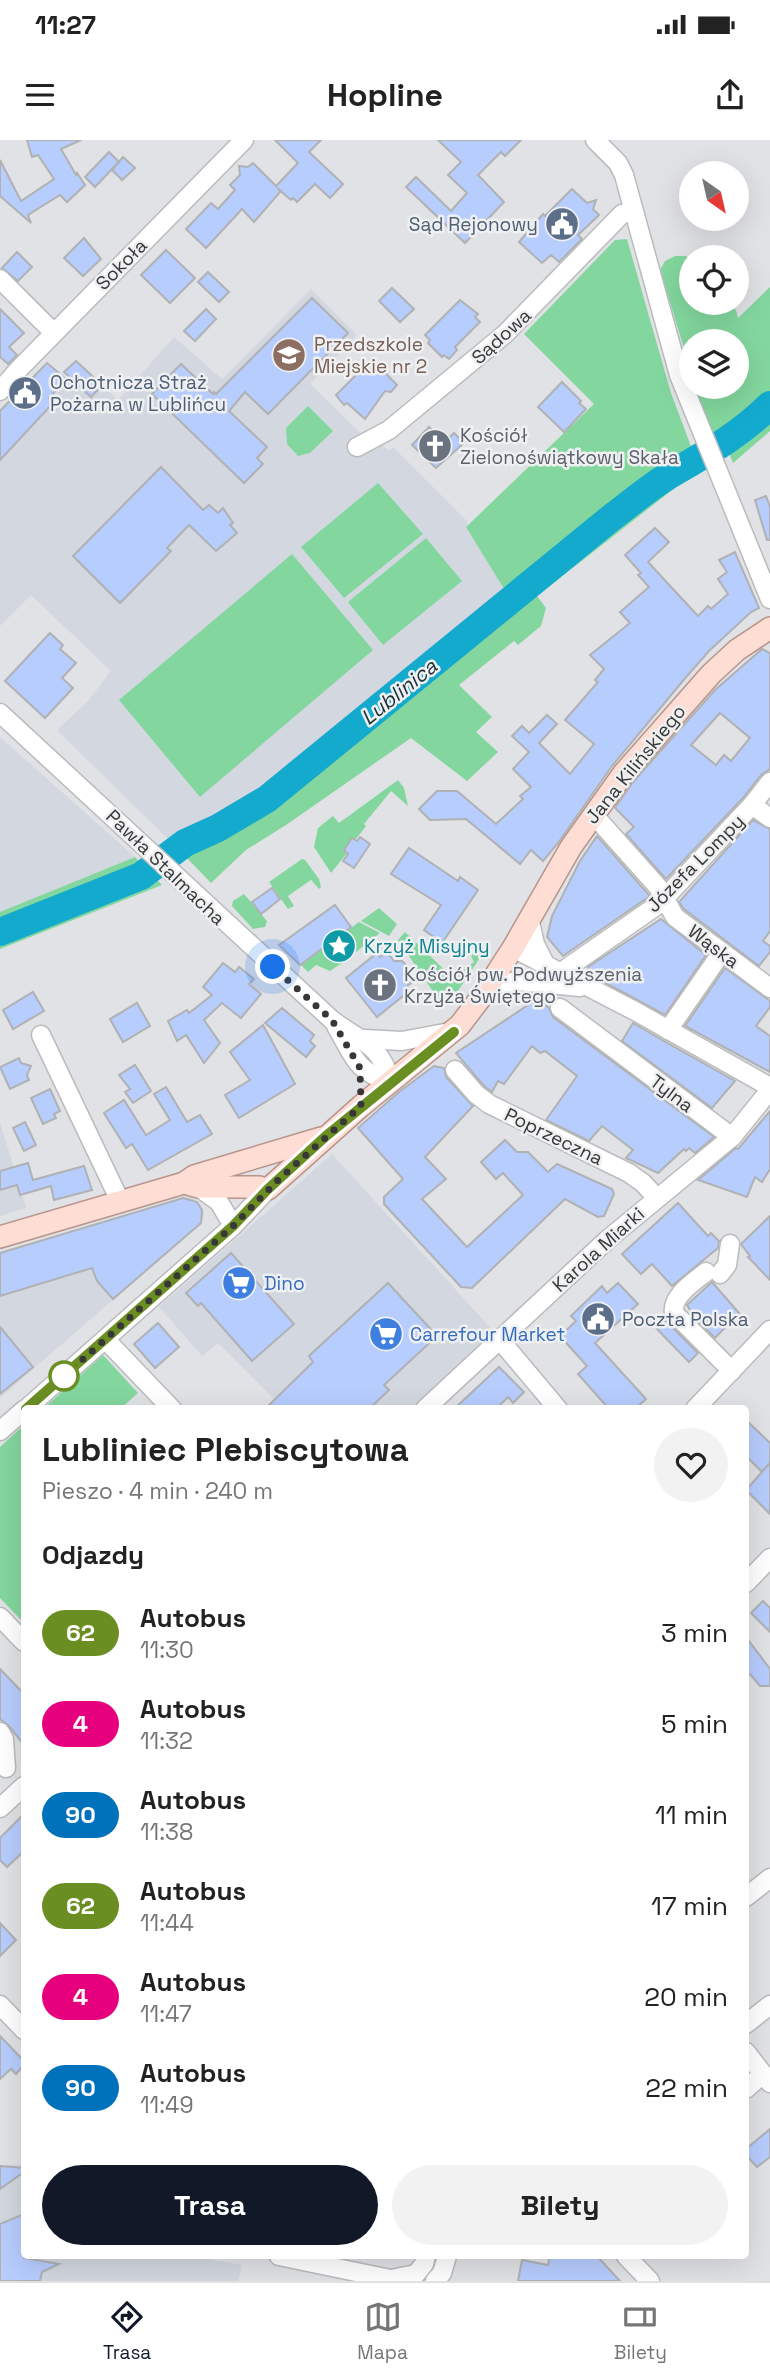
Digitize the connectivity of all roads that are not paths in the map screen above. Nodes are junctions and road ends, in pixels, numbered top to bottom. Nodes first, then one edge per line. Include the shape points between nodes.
1 (244, 140) edge
2 (595, 140) edge
3 (633, 211) junction
4 (0, 279) edge
5 (54, 332) junction
6 (0, 390) edge
7 (357, 447) dead end
8 (770, 599) edge
9 (768, 629) edge
10 (0, 713) edge
11 (770, 782) edge
12 (751, 805) junction
13 (593, 814) junction
14 (770, 818) edge
15 (664, 899) junction
16 (529, 918) junction
17 (513, 948) junction
18 (722, 952) junction
19 (545, 964) junction
20 (567, 968) dead end
21 (489, 986) junction
22 (770, 988) edge
23 (590, 989) junction
24 (560, 1008) dead end
25 (332, 1020) junction
26 (668, 1030) junction
27 (454, 1032) junction
28 (41, 1035) dead end
29 (364, 1039) junction
30 (360, 1068) junction
31 (455, 1070) dead end
32 (391, 1082) junction
33 (770, 1088) edge
34 (361, 1106) junction
35 (326, 1136) junction
36 (732, 1137) junction
37 (191, 1185) junction
38 (268, 1189) junction
39 (656, 1197) junction
40 (120, 1201) junction
41 (233, 1226) junction
42 (0, 1237) edge
43 (730, 1244) dead end
44 (770, 1330) edge
45 (106, 1340) junction
46 (499, 1340) junction
47 (732, 1371) junction
48 (30, 1405) edge
49 (168, 1405) edge
50 (429, 1405) edge
51 (555, 1405) edge
52 (699, 1405) edge
53 (21, 1413) edge
54 (0, 1431) edge
55 (770, 1558) edge
56 (749, 1580) edge
57 (0, 1617) edge
58 (21, 1639) edge
59 (0, 1731) edge
60 (3, 1769) edge
61 (21, 1784) edge
62 (21, 1789) edge
63 (0, 1808) edge
64 (770, 1878) edge
65 (749, 1895) edge
66 (0, 2005) edge
67 (770, 2005) edge
68 (749, 2022) edge
69 (21, 2027) edge
70 (749, 2056) edge
71 (767, 2079) edge
72 (749, 2088) edge
73 (293, 2259) edge
74 (424, 2259) edge
75 (446, 2259) edge
76 (629, 2259) edge
77 (389, 2279) edge
78 (435, 2281) edge
79 (650, 2281) edge

1 - 5 street, Sokoła
2 - 3 street via 621,168
3 - 7 street, Sądowa via 622,214 505,334 393,427
3 - 8 street via 679,374
4 - 5 street
5 - 6 street, Sokoła
9 - 13 main road, Jana Kilińskiego via 737,650 681,706
10 - 25 street, Pawła Stalmacha
11 - 12 street, Józefa Lompy
12 - 14 street
12 - 15 street, Józefa Lompy
13 - 15 street, Wąska
13 - 16 main road, Jana Kilińskiego
15 - 18 street, Wąska via 675,917
15 - 20 street, Józefa Lompy
16 - 17 main road, Jana Kilińskiego
16 - 19 street
17 - 19 street
17 - 21 main road, Jana Kilińskiego
18 - 22 street, Wąska
18 - 26 street
19 - 23 street
21 - 23 street via 530,982
21 - 27 main road, Jana Kilińskiego
23 - 26 street
24 - 36 street, Tylna
25 - 29 street, Pawła Stalmacha
25 - 30 street, Pawła Stalmacha
26 - 33 street
27 - 29 street via 402,1041
27 - 32 main road, Jana Kilińskiego
28 - 40 street
29 - 32 street, Pawła Stalmacha via 380,1055
30 - 32 street
30 - 34 street
31 - 39 street, Poprzeczna via 483,1100 629,1173
32 - 34 main road, Jana Kilińskiego
33 - 36 street, Karola Miarki
34 - 35 main road, Jana Kilińskiego
35 - 37 main road via 194,1176
35 - 38 main road, Jana Kilińskiego
36 - 39 street, Karola Miarki
37 - 38 main road
37 - 40 main road
37 - 41 street via 219,1202
38 - 41 street
39 - 46 street, Karola Miarki
40 - 42 main road
41 - 45 street
43 - 47 street via 727,1265 677,1298 673,1308
44 - 47 street
45 - 48 street
45 - 49 street
46 - 50 street, Karola Miarki
46 - 51 street
47 - 52 street
53 - 54 street
55 - 56 street
57 - 58 street
59 - 60 street
60 - 61 street
62 - 63 street
64 - 65 street
66 - 69 street
67 - 68 street
70 - 71 street
71 - 72 street
73 - 77 street
74 - 77 street via 416,2274
75 - 78 street
76 - 79 street

